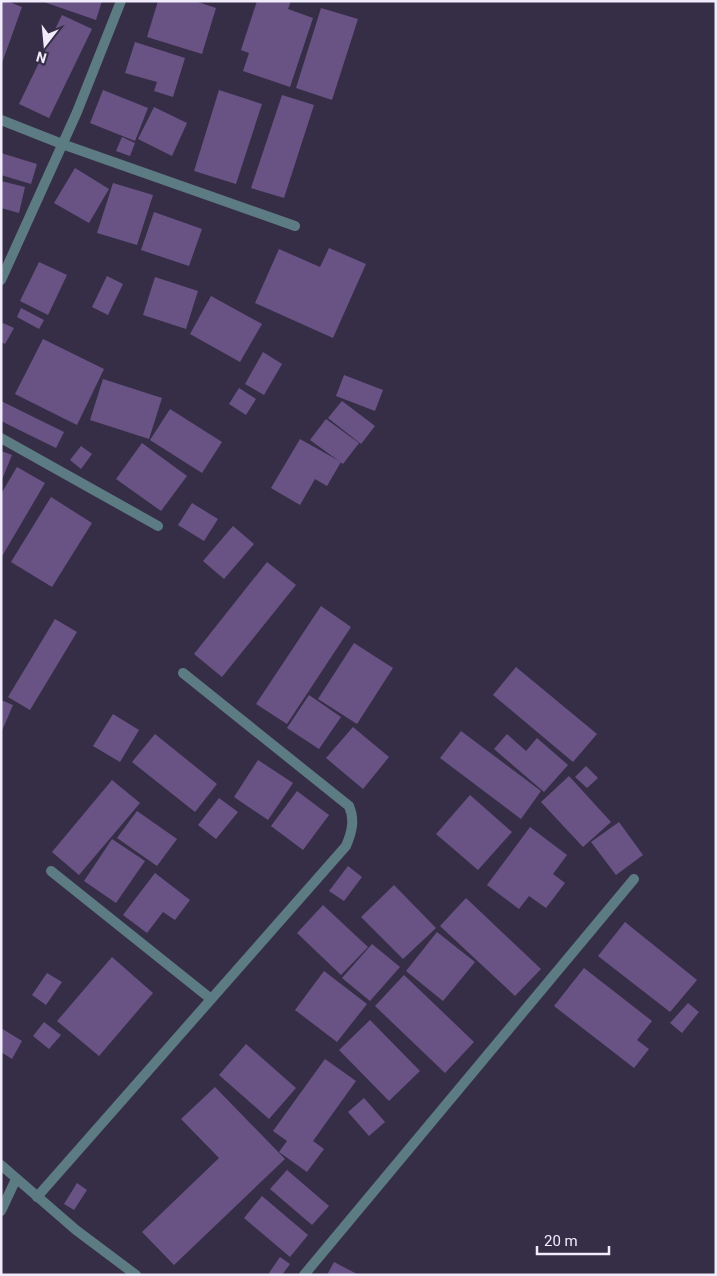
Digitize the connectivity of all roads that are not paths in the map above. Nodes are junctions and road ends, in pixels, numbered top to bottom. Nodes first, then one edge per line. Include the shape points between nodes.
1 (122, 1) edge
2 (1, 120) edge
3 (62, 144) junction
4 (295, 226) dead end
5 (1, 280) edge
6 (1, 438) edge
7 (158, 526) dead end
8 (183, 673) dead end
9 (51, 871) dead end
10 (634, 879) dead end
11 (211, 999) junction
12 (1, 1165) edge
13 (16, 1179) junction
14 (36, 1198) junction
15 (1, 1210) edge
16 (136, 1275) edge
17 (304, 1275) edge

1 - 3 street
2 - 3 street
3 - 4 street
3 - 5 street
6 - 7 street
8 - 11 street via 349,806 353,815 346,846
9 - 11 street
10 - 17 street
11 - 14 street
12 - 13 street
13 - 14 street
13 - 15 street
14 - 16 street

